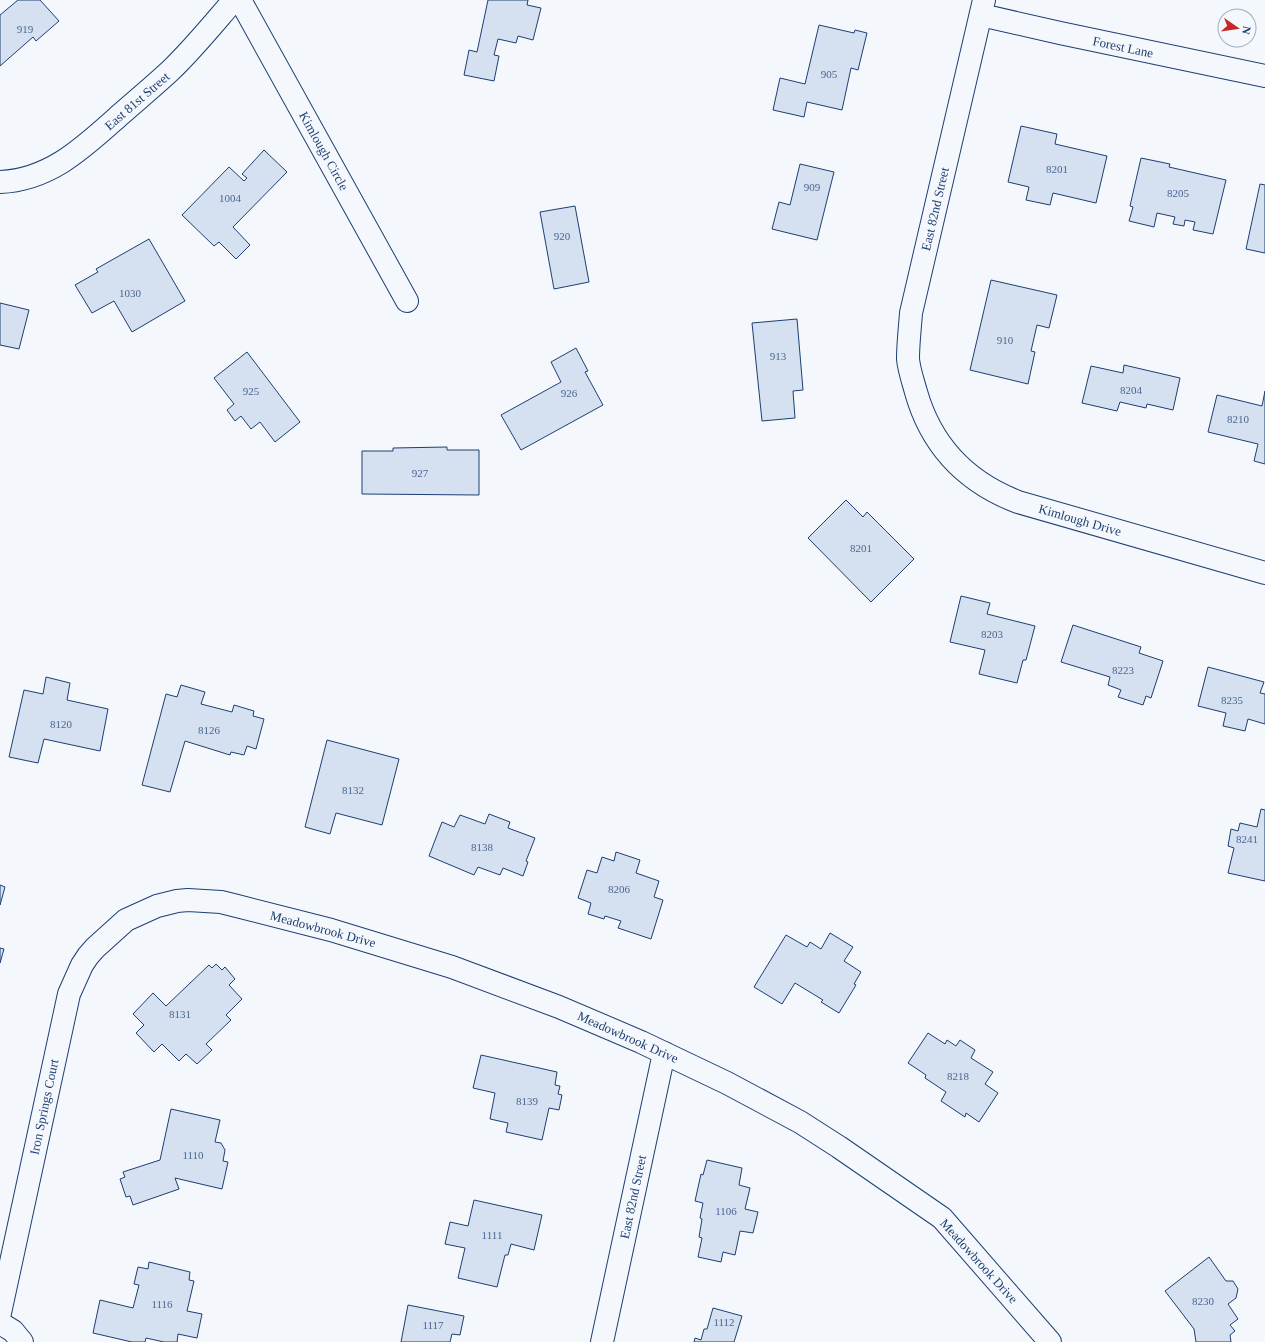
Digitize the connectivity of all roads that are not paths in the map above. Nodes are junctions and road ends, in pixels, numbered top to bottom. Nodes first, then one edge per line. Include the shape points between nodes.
1 (234, 0) edge
2 (240, 0) edge
3 (983, 7) edge
4 (1265, 76) edge
5 (0, 182) edge
6 (407, 301) dead end
7 (925, 418) joint
8 (1265, 573) edge
9 (126, 920) joint
10 (664, 1053) junction
11 (0, 1313) edge
12 (0, 1324) edge
13 (22, 1342) edge
14 (602, 1342) edge
15 (1050, 1342) edge

1 - 5 street, East 81st Street via 172,69 79,151 49,170 22,179
2 - 6 street, Kimlough Circle
3 - 4 street, Forest Lane via 1060,34
3 - 7 street, East 82nd Street via 911,313 908,359
7 - 8 street, Kimlough Drive via 937,440 963,469 1005,497
9 - 10 street, Meadowbrook Drive via 157,906 177,901 221,902 331,930 446,965 559,1007
9 - 11 street, Iron Springs Court via 91,952 69,994
10 - 14 street, East 82nd Street
10 - 15 street, Meadowbrook Drive via 800,1122 942,1218
12 - 13 street via 13,1331

